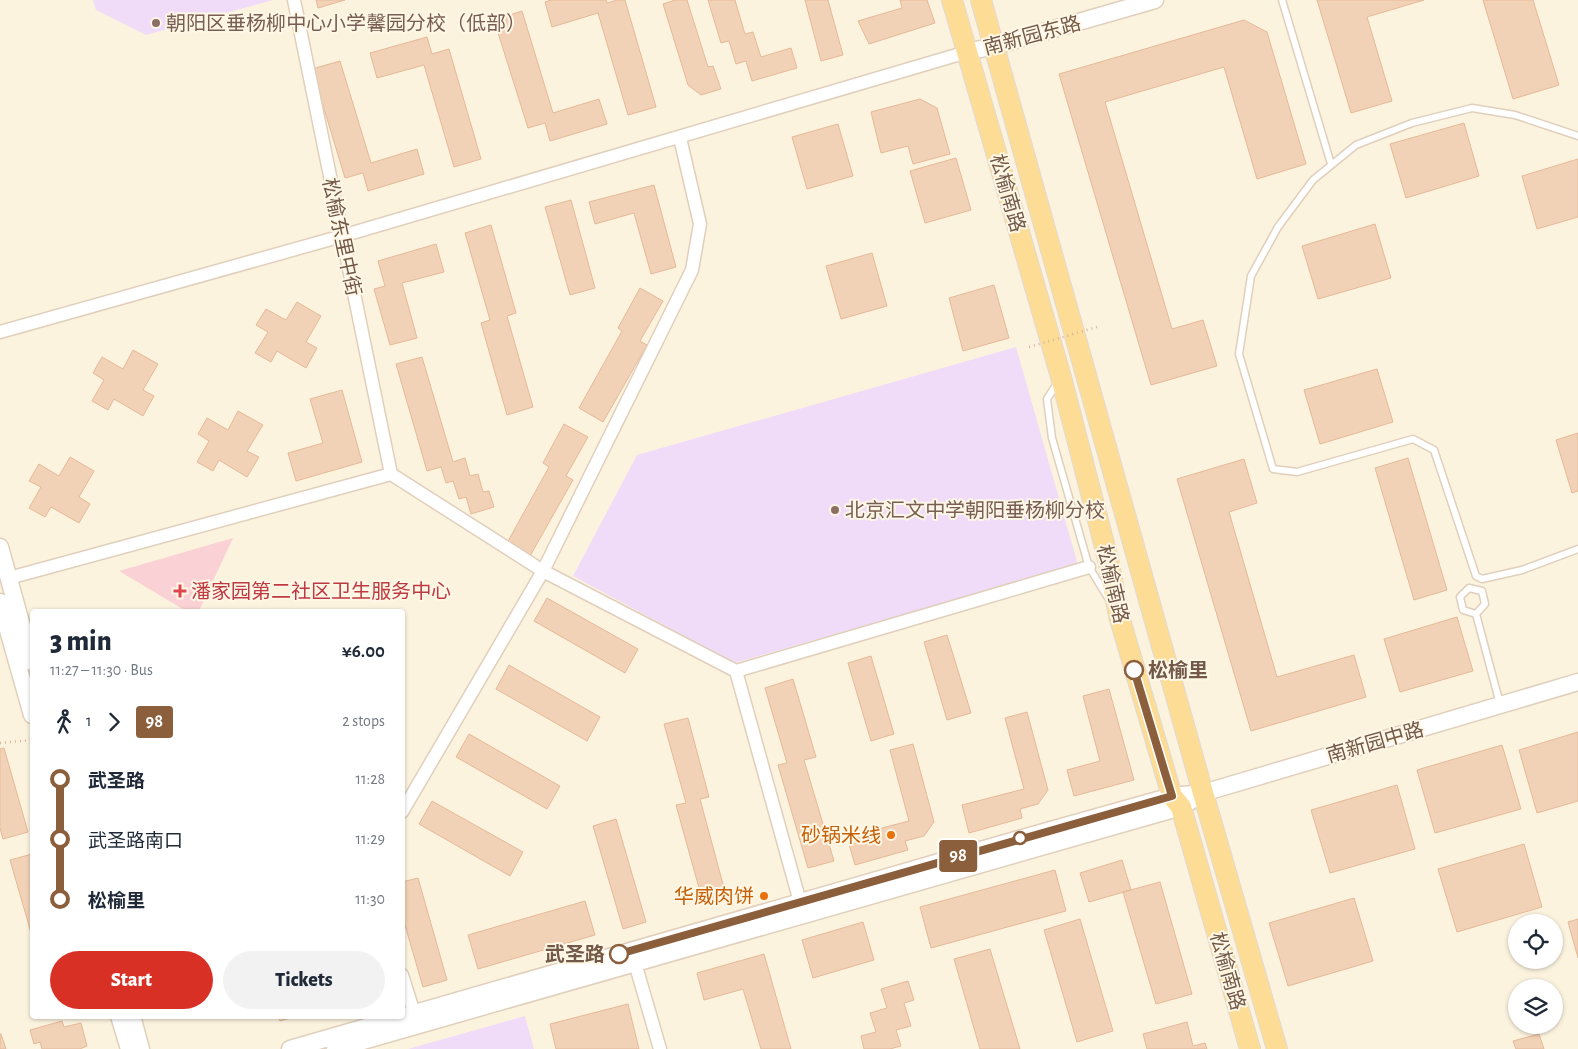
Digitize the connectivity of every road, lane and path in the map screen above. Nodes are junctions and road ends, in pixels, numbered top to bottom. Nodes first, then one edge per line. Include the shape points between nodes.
1 (294, 0) edge
2 (952, 0) edge
3 (981, 0) edge
4 (1154, 0) edge
5 (1282, 0) edge
6 (995, 46) junction
7 (967, 52) junction
8 (1578, 136) edge
9 (680, 138) junction
10 (1331, 164) junction
11 (342, 236) junction
12 (1097, 327) dead end
13 (0, 332) edge
14 (1029, 347) dead end
15 (1061, 376) junction
16 (391, 474) junction
17 (0, 547) edge
18 (1578, 549) edge
19 (1089, 567) junction
20 (544, 571) junction
21 (1476, 576) junction
22 (9, 578) junction
23 (1474, 589) junction
24 (0, 602) edge
25 (1476, 614) junction
26 (1119, 616) junction
27 (30, 655) edge
28 (736, 671) junction
29 (1578, 682) edge
30 (1500, 705) junction
31 (30, 707) edge
32 (30, 740) edge
33 (0, 743) edge
34 (1203, 793) junction
35 (1176, 802) junction
36 (405, 807) edge
37 (800, 902) junction
38 (635, 963) junction
39 (405, 984) edge
40 (414, 1013) junction
41 (405, 1016) edge
42 (120, 1019) edge
43 (133, 1019) edge
44 (393, 1019) edge
45 (129, 1049) edge
46 (142, 1049) edge
47 (290, 1049) edge
48 (335, 1049) edge
49 (660, 1049) edge
50 (1250, 1049) edge
51 (1277, 1049) edge

1 - 11 street, 松榆东里中街
2 - 7 main road, 松榆南路
3 - 6 main road, 松榆南路
4 - 6 street, 南新园东路
5 - 10 lane
6 - 7 street, 南新园东路
6 - 34 main road, 松榆南路
7 - 9 street
7 - 15 main road, 松榆南路
8 - 10 lane via 1515,115 1472,108 1412,123 1356,145
9 - 11 street
9 - 20 street via 700,224 692,270
10 - 21 lane via 1313,180 1278,227 1251,276 1239,354 1273,468 1297,472 1413,439 1434,450
11 - 13 street
11 - 16 street, 松榆东里中街
12 - 14 path, bridge
15 - 19 lane via 1047,399 1052,438
15 - 26 main road, 松榆南路
16 - 20 street
16 - 22 street
17 - 22 street
18 - 21 lane via 1522,570 1482,579
19 - 26 lane
19 - 28 street
20 - 28 street
20 - 36 street
21 - 23 lane
22 - 27 street
23 - 25 lane via 1482,591 1485,604
23 - 25 lane via 1469,588 1460,597 1463,610
24 - 31 street
25 - 30 lane
26 - 35 main road, 松榆南路
28 - 37 street
29 - 30 street, 南新园中路
30 - 34 street, 南新园中路
32 - 33 path
34 - 35 street, 南新园中路
34 - 51 main road, 松榆南路
35 - 37 street
35 - 38 street
35 - 50 main road, 松榆南路
37 - 40 street
38 - 48 street
38 - 49 street
39 - 40 street
40 - 41 street
42 - 45 street
43 - 46 street
44 - 47 street

